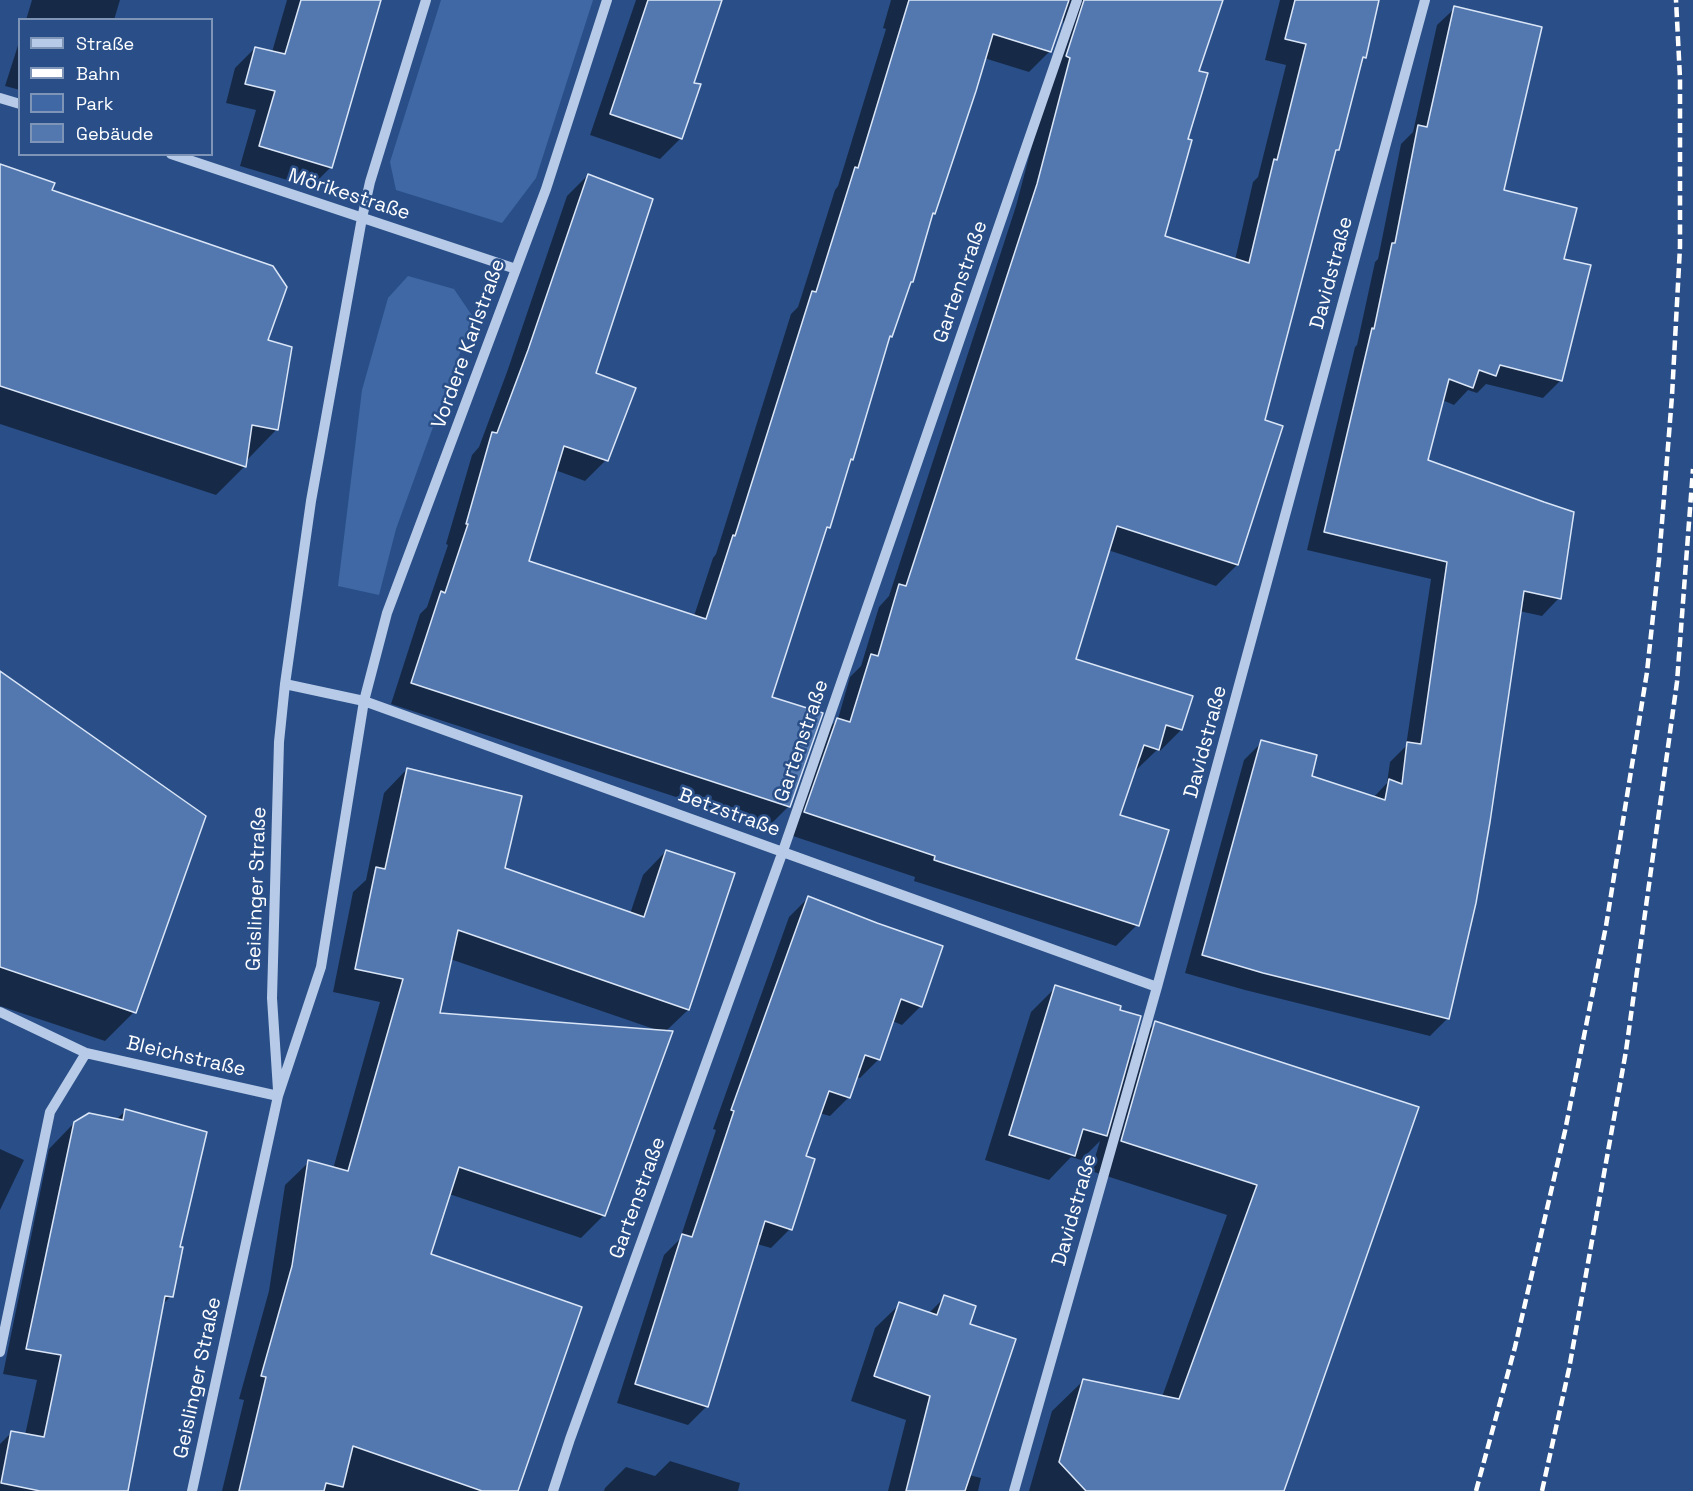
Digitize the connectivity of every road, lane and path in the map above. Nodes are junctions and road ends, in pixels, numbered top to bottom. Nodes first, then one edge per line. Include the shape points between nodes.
1 (426, 0) edge
2 (608, 0) edge
3 (1077, 0) edge
4 (1425, 0) edge
5 (0, 98) edge
6 (18, 103) edge
7 (177, 156) edge
8 (362, 218) junction
9 (516, 269) junction
10 (285, 684) junction
11 (364, 701) junction
12 (783, 851) junction
13 (1157, 987) junction
14 (0, 1012) edge
15 (86, 1053) junction
16 (278, 1096) junction
17 (0, 1352) edge
18 (192, 1491) edge
19 (553, 1491) edge
20 (1014, 1491) edge

1 - 8 street
2 - 9 street, Vordere Karlstraße
3 - 12 street, Gartenstraße
4 - 13 street, Davidstraße
5 - 6 street
7 - 8 street, Mörikestraße
8 - 9 street, Mörikestraße
8 - 10 street via 311,501
9 - 11 street, Vordere Karlstraße via 387,613
10 - 11 street, Betzstraße
10 - 16 street, Geislinger Straße via 279,742 272,998
11 - 12 street, Betzstraße
11 - 16 street, Geislinger Straße via 321,967
12 - 13 street, Betzstraße
12 - 19 street, Gartenstraße
13 - 20 street, Davidstraße
14 - 15 street, Bleichstraße
15 - 16 street, Bleichstraße
15 - 17 street via 50,1112
16 - 18 street, Geislinger Straße

